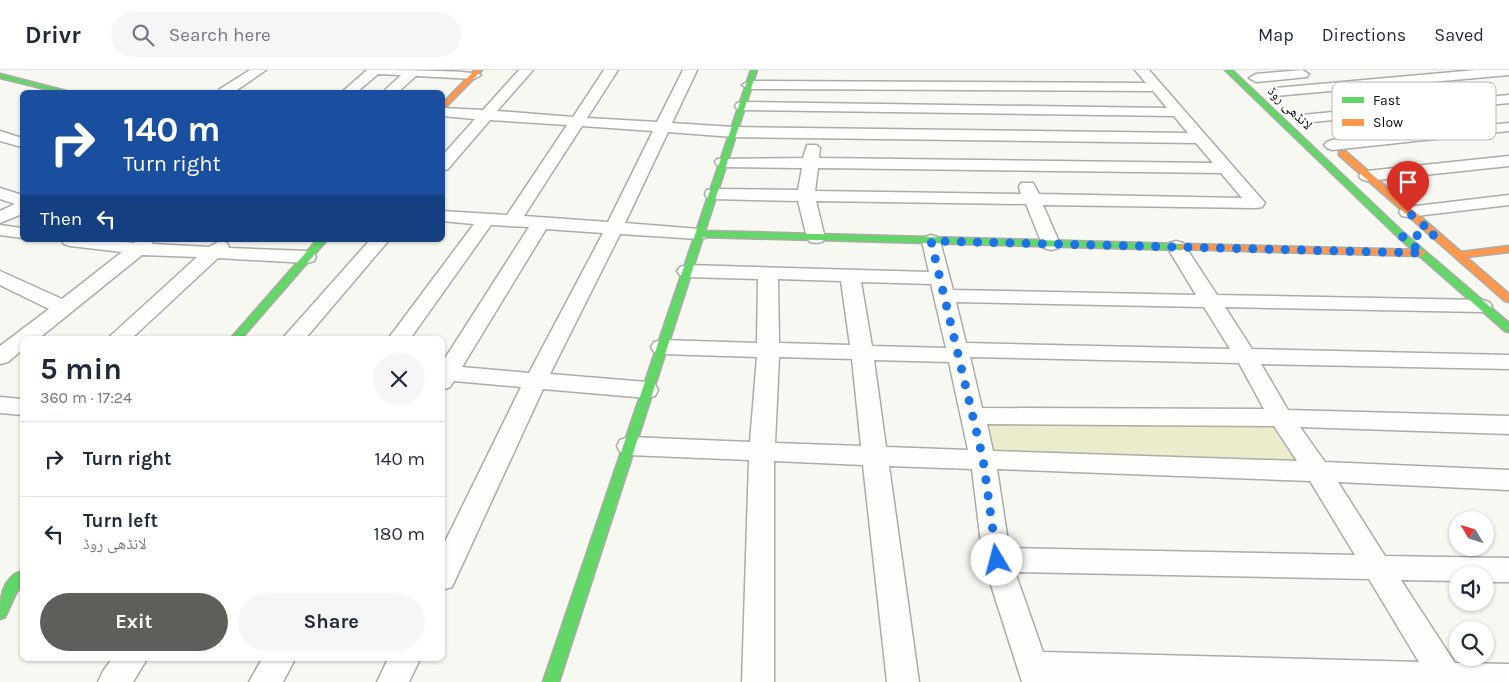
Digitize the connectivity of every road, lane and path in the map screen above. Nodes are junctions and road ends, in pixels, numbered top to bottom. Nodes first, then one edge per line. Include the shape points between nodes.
1 (259, 70) edge
2 (377, 70) edge
3 (526, 70) edge
4 (611, 70) edge
5 (690, 70) edge
6 (754, 70) edge
7 (982, 70) edge
8 (1142, 70) edge
9 (1228, 70) edge
10 (1411, 70) edge
11 (414, 71) edge
12 (1509, 71) edge
13 (30, 73) dead end
14 (477, 73) edge
15 (1316, 73) dead end
16 (1251, 74) edge
17 (0, 75) edge
18 (11, 75) edge
19 (1428, 78) junction
20 (1384, 82) edge
21 (1436, 82) edge
22 (0, 84) edge
23 (749, 85) junction
24 (988, 86) junction
25 (1157, 87) junction
26 (1332, 87) edge
27 (58, 90) edge
28 (229, 90) edge
29 (352, 90) edge
30 (392, 90) edge
31 (1275, 92) junction
32 (1509, 99) edge
33 (1496, 100) edge
34 (742, 106) junction
35 (445, 107) edge
36 (819, 107) junction
37 (1332, 109) edge
38 (445, 110) edge
39 (998, 110) junction
40 (1294, 111) junction
41 (1178, 112) junction
42 (1496, 112) edge
43 (487, 114) junction
44 (1509, 118) edge
45 (579, 120) junction
46 (662, 127) junction
47 (1509, 127) edge
48 (1496, 128) edge
49 (734, 132) junction
50 (813, 134) junction
51 (0, 136) edge
52 (1008, 137) junction
53 (1200, 138) junction
54 (1324, 138) junction
55 (1332, 138) edge
56 (20, 142) edge
57 (1509, 161) edge
58 (723, 162) junction
59 (445, 163) edge
60 (812, 163) junction
61 (1019, 166) junction
62 (1226, 168) junction
63 (1367, 176) junction
64 (0, 193) edge
65 (713, 194) junction
66 (806, 197) junction
67 (1032, 199) junction
68 (20, 200) edge
69 (1509, 200) edge
70 (20, 209) edge
71 (1408, 212) junction
72 (445, 216) edge
73 (0, 218) edge
74 (486, 219) junction
75 (512, 221) junction
76 (541, 223) junction
77 (614, 228) junction
78 (0, 230) edge
79 (20, 234) edge
80 (699, 234) junction
81 (1435, 235) junction
82 (1402, 236) junction
83 (816, 238) junction
84 (931, 241) junction
85 (106, 242) edge
86 (320, 242) edge
87 (378, 242) edge
88 (143, 244) edge
89 (1050, 244) junction
90 (221, 246) edge
91 (1176, 247) junction
92 (1509, 249) edge
93 (1422, 253) junction
94 (1458, 255) junction
95 (307, 257) junction
96 (1470, 265) junction
97 (1438, 268) junction
98 (687, 271) junction
99 (768, 273) junction
100 (850, 275) junction
101 (0, 277) edge
102 (942, 287) junction
103 (1509, 299) edge
104 (1211, 301) junction
105 (1482, 306) junction
106 (64, 308) junction
107 (1509, 329) edge
108 (27, 336) edge
109 (121, 336) edge
110 (238, 336) edge
111 (296, 336) edge
112 (401, 336) edge
113 (20, 341) edge
114 (662, 347) junction
115 (768, 350) junction
116 (862, 353) junction
117 (958, 353) junction
118 (0, 357) edge
119 (1246, 357) junction
120 (1509, 362) edge
121 (445, 374) edge
122 (445, 376) edge
123 (536, 380) junction
124 (647, 390) junction
125 (0, 405) edge
126 (20, 407) edge
127 (973, 416) junction
128 (1281, 418) junction
129 (1509, 425) edge
130 (629, 446) junction
131 (762, 452) junction
132 (874, 457) junction
133 (983, 459) junction
134 (1317, 471) junction
135 (1509, 480) edge
136 (997, 560) junction
137 (1379, 568) junction
138 (1509, 570) edge
139 (445, 572) edge
140 (20, 578) edge
141 (6, 588) edge
142 (0, 612) edge
143 (130, 661) edge
144 (278, 661) edge
145 (403, 661) edge
146 (1036, 674) edge
147 (1447, 679) edge
148 (1509, 679) edge
149 (114, 682) edge
150 (265, 682) edge
151 (393, 682) edge
152 (551, 682) edge
153 (758, 682) edge
154 (903, 682) edge

1 - 28 street
2 - 11 street
2 - 29 street
3 - 43 street
4 - 45 street
5 - 46 street
6 - 23 street
7 - 24 street
8 - 25 street
9 - 82 street, لانڈھی روڈ
10 - 19 street
11 - 14 street
11 - 30 street
12 - 19 street
13 - 18 street
14 - 35 street
15 - 16 street
16 - 31 street, لانڈھی روڈ
17 - 18 street
18 - 22 street
18 - 27 street
19 - 20 street
19 - 21 street
23 - 24 street
23 - 34 street
24 - 25 street
24 - 39 street
25 - 41 street
26 - 31 street
31 - 40 street, لانڈھی روڈ
32 - 33 street
34 - 36 street
34 - 49 street
36 - 39 street
36 - 50 street
37 - 40 street
38 - 43 street
39 - 41 street
39 - 52 street
40 - 54 street, لانڈھی روڈ
41 - 53 street
42 - 44 street
43 - 45 street
43 - 59 street
45 - 46 street
45 - 75 street
46 - 49 street
46 - 77 street
47 - 48 street
49 - 50 street
49 - 58 street
50 - 52 street
50 - 60 street
51 - 56 street
52 - 53 street
52 - 61 street
53 - 62 street
54 - 55 street
54 - 63 street, لانڈھی روڈ
57 - 63 street
58 - 60 street
58 - 65 street
60 - 61 street
60 - 66 street
61 - 62 street
61 - 67 street
62 - 67 street via 1256,203
63 - 71 street, لانڈھی روڈ
64 - 68 street
65 - 66 street
65 - 80 street
66 - 67 street
66 - 83 street
67 - 89 street
69 - 71 street
70 - 73 street
71 - 81 street, لانڈھی روڈ
72 - 74 street
74 - 75 street
74 - 112 street
75 - 76 street
76 - 77 street
76 - 121 street
77 - 80 street
77 - 123 street
78 - 79 street
80 - 83 street
80 - 98 street
81 - 82 street
81 - 94 street, لانڈھی روڈ
82 - 93 street, لانڈھی روڈ
83 - 84 street
84 - 89 street
84 - 102 street
85 - 88 street
86 - 95 street
87 - 111 street
88 - 90 street
88 - 106 street
89 - 91 street
90 - 95 street
90 - 109 street
91 - 93 street
91 - 104 street
92 - 94 street
93 - 97 street, لانڈھی روڈ
94 - 96 street, لانڈھی روڈ
95 - 110 street
96 - 97 street
96 - 103 street, لانڈھی روڈ
97 - 105 street, لانڈھی روڈ
98 - 99 street
98 - 114 street
99 - 100 street
99 - 115 street
100 - 102 street
100 - 116 street
101 - 106 street
102 - 104 street
102 - 117 street
104 - 105 street
104 - 119 street
105 - 107 street, لانڈھی روڈ
106 - 108 street
113 - 118 street
114 - 115 street
114 - 124 street
115 - 116 street
115 - 131 street
116 - 117 street
116 - 132 street
117 - 119 street
117 - 127 street
119 - 120 street
119 - 128 street
122 - 123 street
123 - 124 street
123 - 139 street
124 - 130 street
125 - 126 street
127 - 128 street
127 - 133 street
128 - 129 street
128 - 134 street
130 - 131 street
130 - 152 street
131 - 132 street
131 - 153 street
132 - 133 street
132 - 154 street
133 - 134 street
133 - 136 street
134 - 135 street
134 - 137 street
136 - 137 street
136 - 146 street
137 - 138 street
137 - 147 street
140 - 141 street
141 - 142 street
143 - 149 street
144 - 150 street
145 - 151 street
146 - 147 street
147 - 148 street

